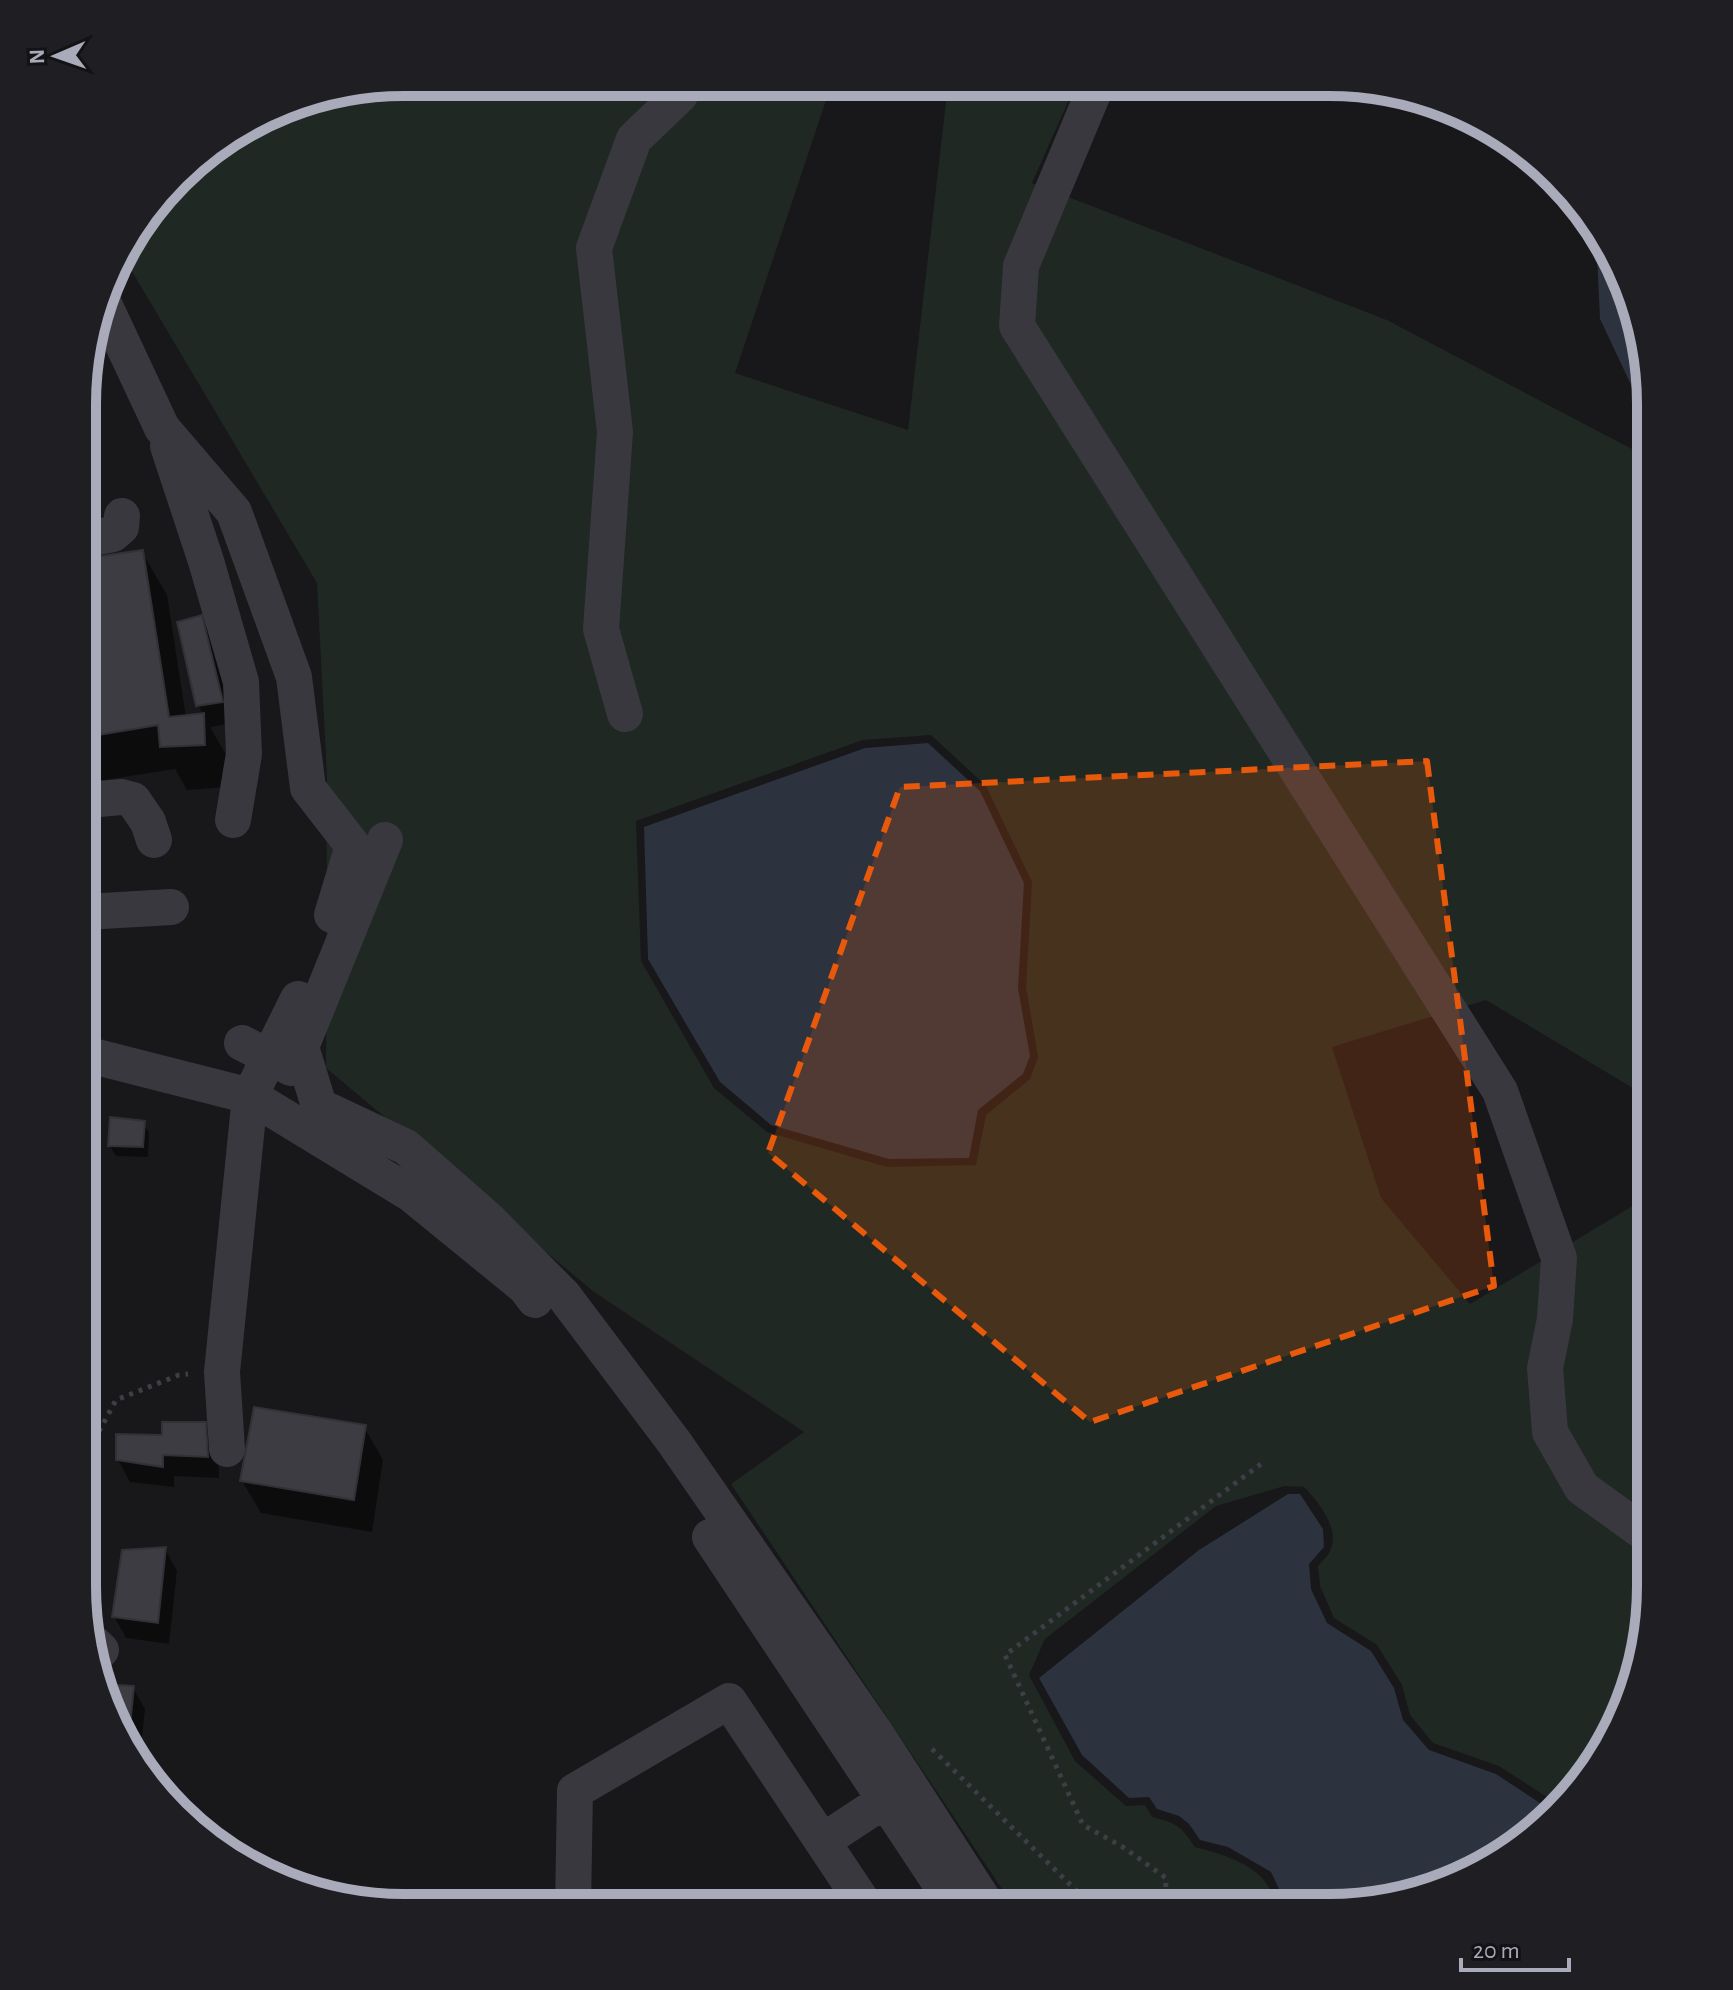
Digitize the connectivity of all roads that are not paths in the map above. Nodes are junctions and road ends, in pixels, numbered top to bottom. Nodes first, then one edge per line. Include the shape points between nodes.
1 (679, 96) edge
2 (1092, 96) edge
3 (109, 315) edge
4 (162, 428) junction
5 (122, 516) dead end
6 (96, 537) edge
7 (625, 714) dead end
8 (96, 799) edge
9 (233, 820) dead end
10 (154, 840) dead end
11 (385, 840) dead end
12 (171, 907) dead end
13 (96, 911) edge
14 (256, 1050) junction
15 (96, 1057) edge
16 (310, 1078) junction
17 (250, 1096) junction
18 (227, 1449) dead end
19 (1637, 1528) edge
20 (896, 1793) junction
21 (823, 1841) junction
22 (573, 1894) edge
23 (858, 1894) edge
24 (949, 1894) edge
25 (978, 1894) edge

1 - 7 street via 634,139 594,248 615,432 601,629
2 - 19 street via 1021,266 1017,326 1500,1091 1559,1258 1545,1368 1550,1432 1582,1488
3 - 4 street
4 - 9 street via 241,682 244,754
4 - 14 street via 234,512 294,677 308,788 353,846 320,956
5 - 6 street via 121,527 113,534
8 - 10 street via 133,800
11 - 16 street via 301,1047
12 - 13 street
14 - 16 street
14 - 17 street
15 - 17 street
16 - 20 street via 319,1106 406,1147 564,1296 674,1442 877,1735
17 - 18 street via 222,1372
17 - 20 street via 411,1194 525,1287 641,1433
20 - 21 street
20 - 24 street
20 - 25 street
21 - 22 street via 729,1701 575,1791
21 - 23 street

